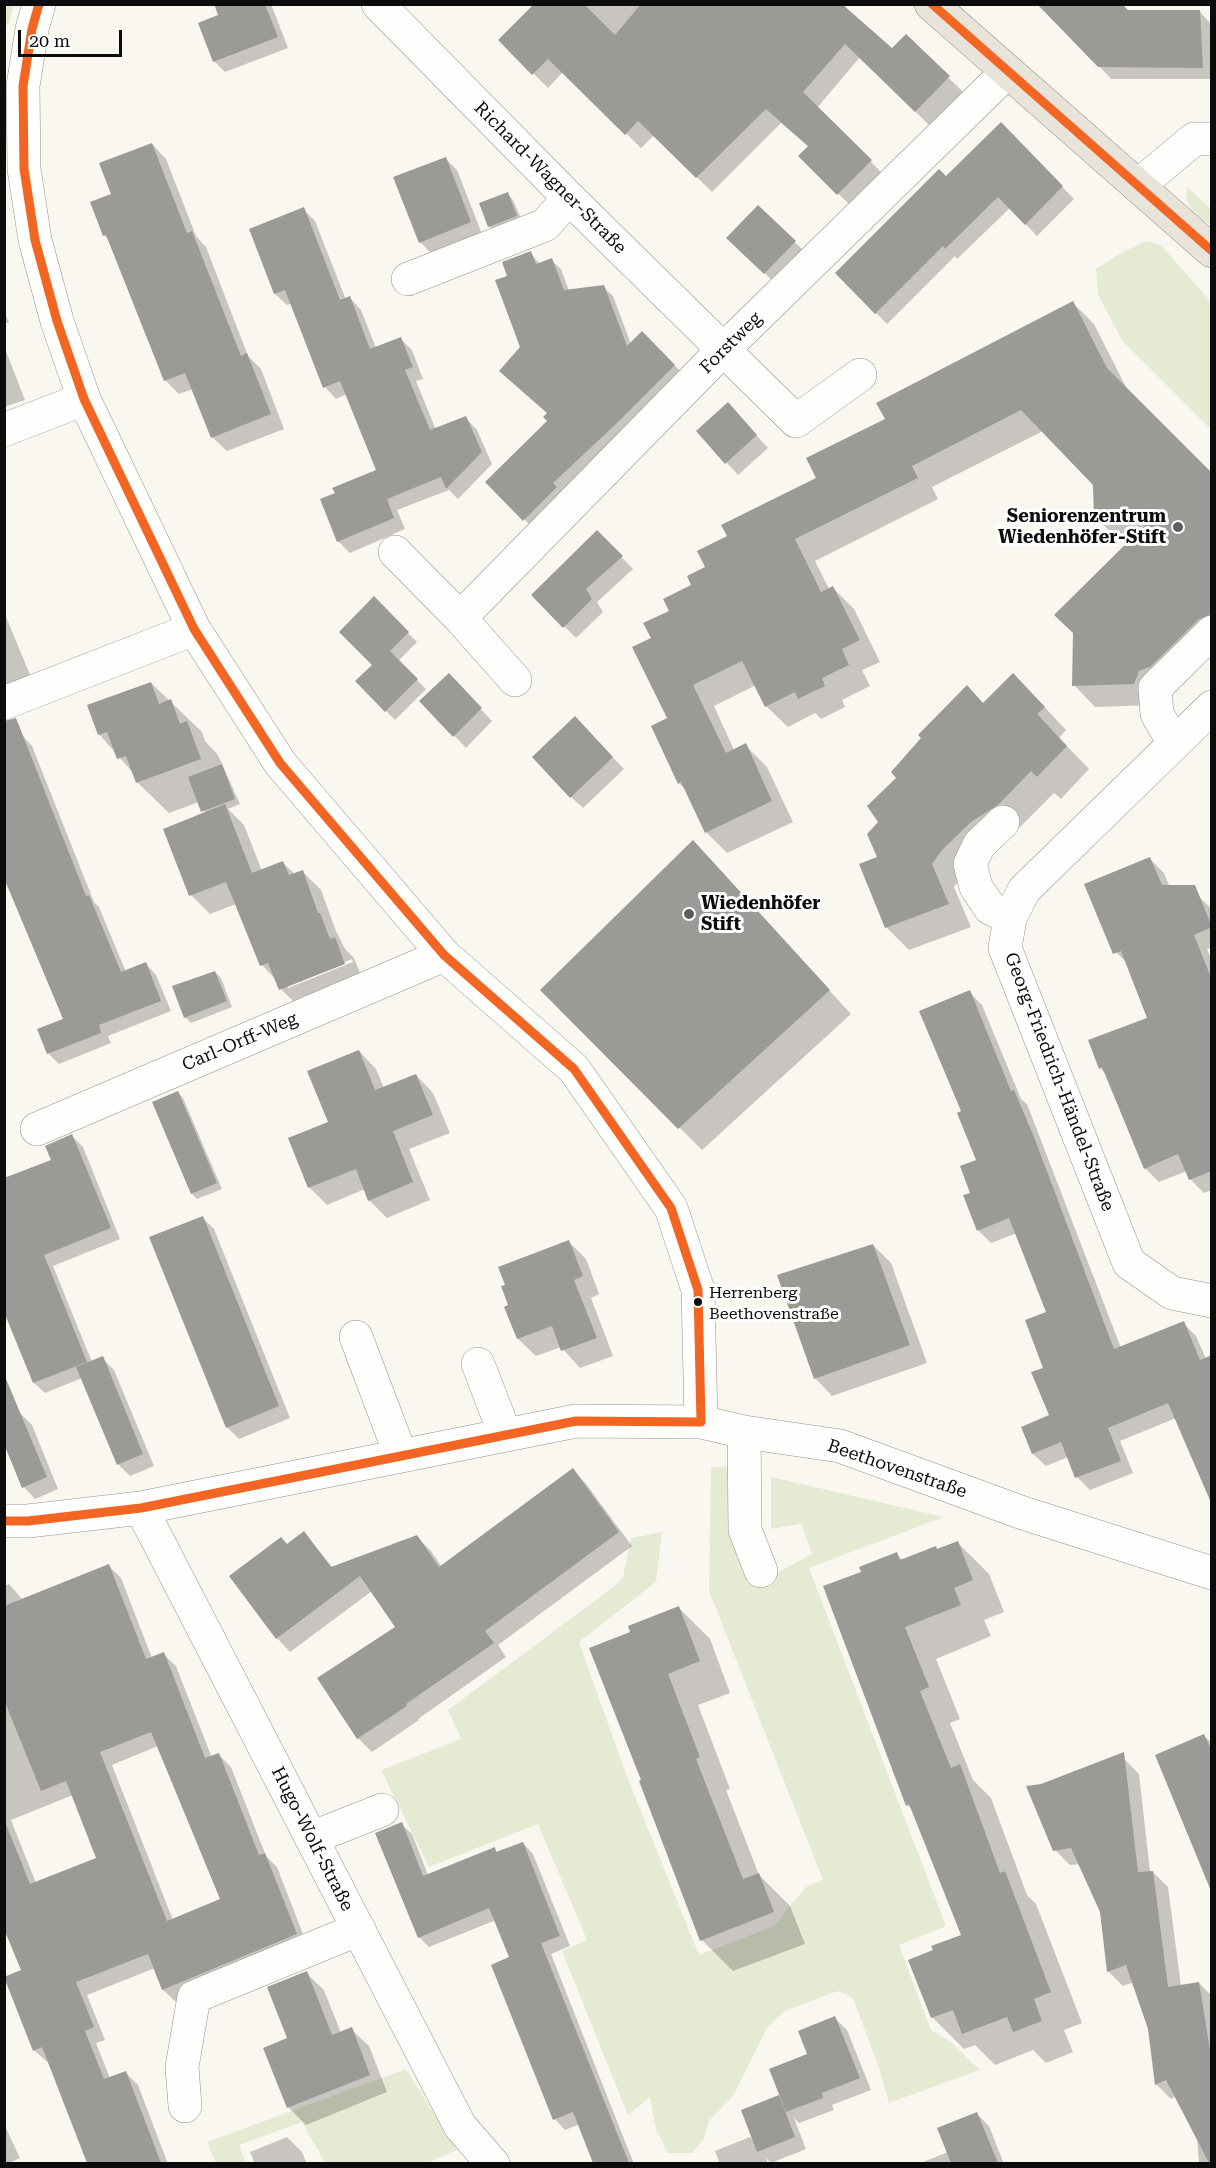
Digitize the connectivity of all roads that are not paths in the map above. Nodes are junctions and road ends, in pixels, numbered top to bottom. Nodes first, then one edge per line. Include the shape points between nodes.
1 (39, 4) edge
2 (378, 4) edge
3 (931, 4) edge
4 (1007, 72) junction
5 (14, 85) edge
6 (1212, 139) edge
7 (1138, 186) junction
8 (569, 198) junction
9 (1212, 251) edge
10 (408, 279) dead end
11 (723, 350) junction
12 (860, 375) dead end
13 (84, 399) junction
14 (4, 430) edge
15 (395, 552) dead end
16 (460, 618) junction
17 (194, 629) junction
18 (1212, 632) edge
19 (515, 680) dead end
20 (4, 703) edge
21 (1212, 707) edge
22 (1174, 744) junction
23 (1003, 822) dead end
24 (1010, 918) junction
25 (444, 955) junction
26 (37, 1129) dead end
27 (1212, 1301) edge
28 (356, 1337) dead end
29 (478, 1364) dead end
30 (701, 1422) junction
31 (744, 1432) junction
32 (506, 1434) junction
33 (401, 1456) junction
34 (141, 1508) junction
35 (4, 1521) edge
36 (761, 1571) dead end
37 (1212, 1573) edge
38 (382, 1810) dead end
39 (311, 1838) junction
40 (358, 1929) junction
41 (185, 2106) dead end
42 (493, 2163) edge

1 - 5 street
2 - 8 street, Richard-Wagner-Straße
3 - 4 main road
4 - 7 main road
4 - 11 street, Forstweg
5 - 13 street via 35,240
6 - 7 street via 1194,139
7 - 9 main road
8 - 10 street via 545,225
8 - 11 street, Richard-Wagner-Straße
11 - 12 street, Richard-Wagner-Straße via 796,421
11 - 16 street, Forstweg
13 - 14 street
13 - 17 street
15 - 16 street
16 - 19 street
17 - 20 street
17 - 25 street via 280,763
18 - 22 street via 1155,688 1157,714
21 - 22 street, Georg-Friedrich-Händel-Straße
22 - 24 street, Georg-Friedrich-Händel-Straße via 1024,890
23 - 24 street via 979,844 970,864 976,887 990,908
24 - 27 street, Georg-Friedrich-Händel-Straße via 1005,948 1129,1263 1172,1293
25 - 26 street, Carl-Orff-Weg
25 - 30 street via 574,1069 671,1208 698,1290
28 - 33 street
29 - 32 street
30 - 31 street, Beethovenstraße
30 - 32 street, Beethovenstraße via 576,1421
31 - 36 street via 745,1530
31 - 37 street, Beethovenstraße via 840,1446 1023,1513
32 - 33 street, Beethovenstraße
33 - 34 street, Beethovenstraße
34 - 35 street, Beethovenstraße
34 - 39 street, Hugo-Wolf-Straße
38 - 39 street
39 - 40 street, Hugo-Wolf-Straße
40 - 41 street via 194,1997 182,2067
40 - 42 street, Hugo-Wolf-Straße via 460,2126

